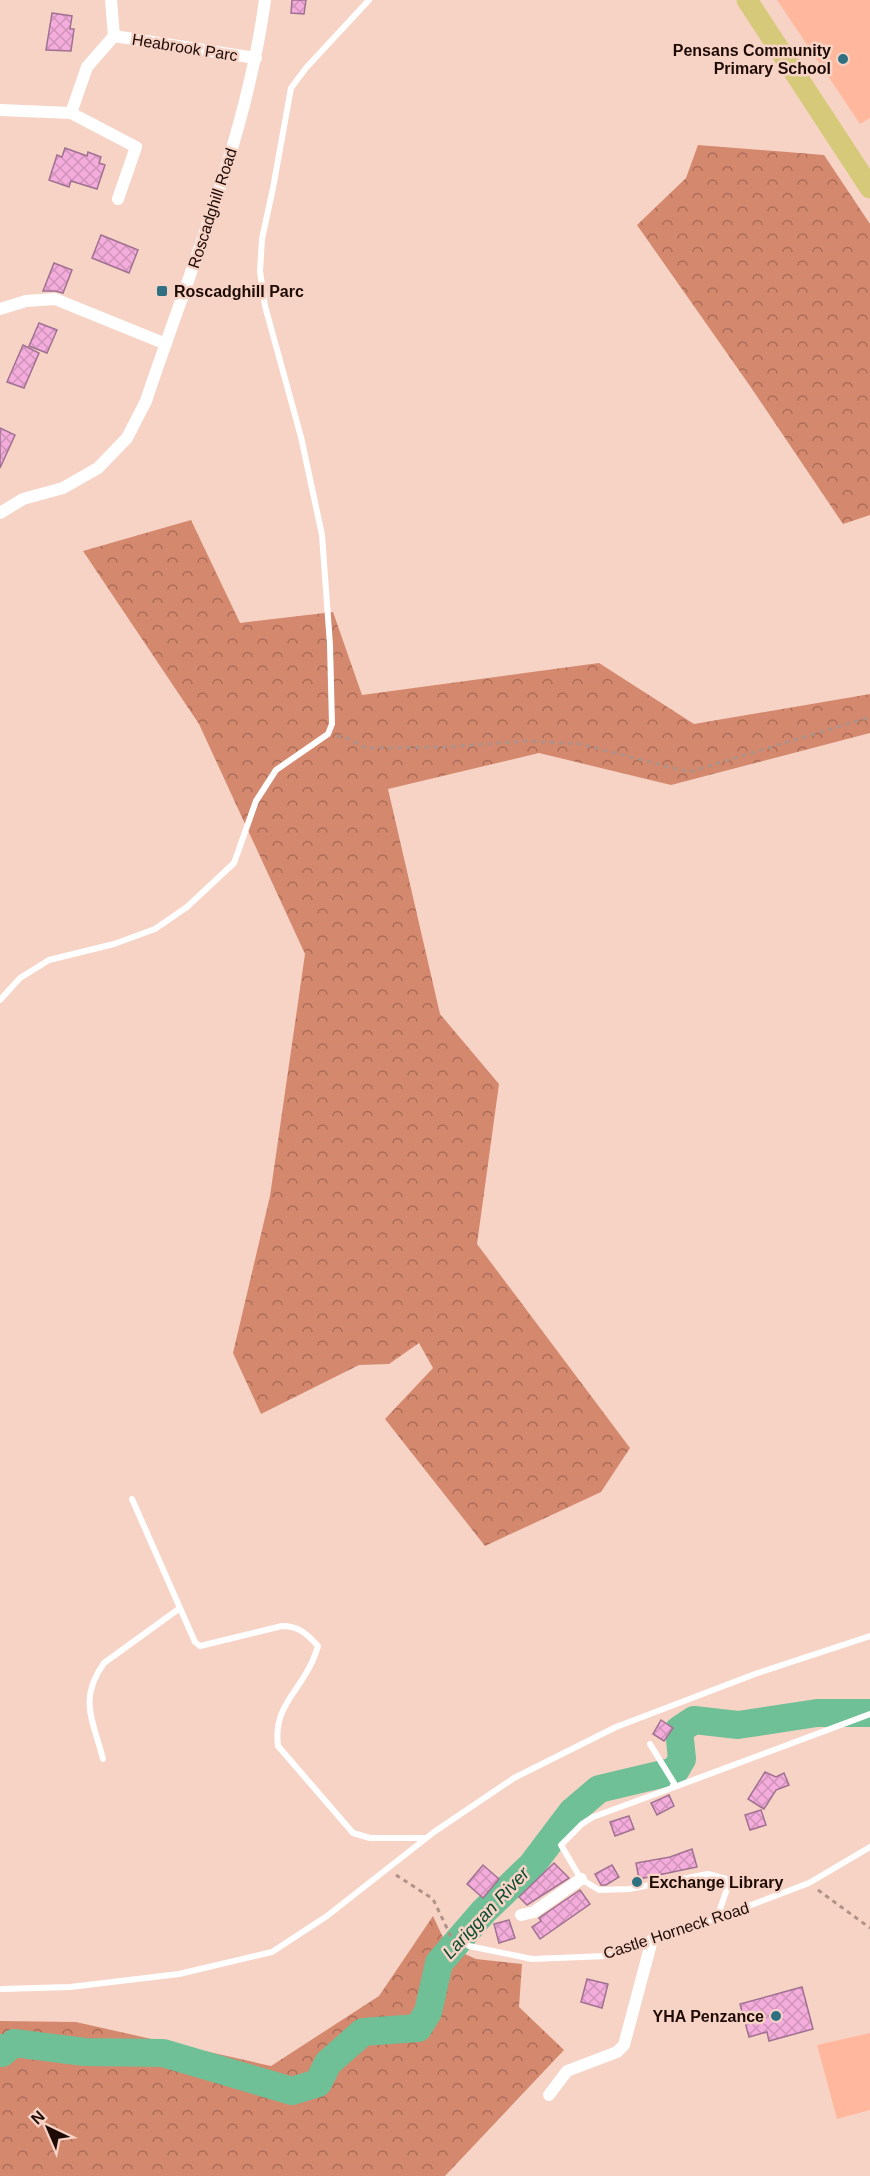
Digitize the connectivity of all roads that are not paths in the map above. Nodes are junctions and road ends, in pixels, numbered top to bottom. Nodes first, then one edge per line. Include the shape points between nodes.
1 (111, 0) edge
2 (265, 0) edge
3 (369, 0) edge
4 (747, 0) edge
5 (114, 36) junction
6 (256, 58) junction
7 (0, 110) edge
8 (71, 113) junction
9 (870, 188) edge
10 (118, 199) dead end
11 (0, 309) edge
12 (166, 344) junction
13 (0, 513) edge
14 (0, 1000) edge
15 (132, 1498) dead end
16 (180, 1608) junction
17 (870, 1636) edge
18 (870, 1714) edge
19 (650, 1744) dead end
20 (103, 1759) dead end
21 (673, 1786) junction
22 (426, 1838) junction
23 (870, 1847) edge
24 (581, 1879) junction
25 (521, 1915) dead end
26 (717, 1918) junction
27 (652, 1940) junction
28 (469, 1946) dead end
29 (2, 1989) dead end
30 (549, 2096) dead end

1 - 5 street, Heabrook Parc
2 - 6 street, Roscadghill Road
3 - 14 lane via 291,88 262,239 260,271 265,306 301,437 322,535 332,724 328,734 276,770 256,801 234,863 187,908 155,929 49,960 20,978
4 - 9 highway
5 - 6 street, Heabrook Parc
5 - 8 street via 87,67
6 - 12 street, Roscadghill Road via 228,163
7 - 8 street
8 - 10 street via 135,147
11 - 12 street via 26,301 55,299
12 - 13 street, Roscadghill Road via 146,401 127,438 114,453 98,468 63,488 23,499
15 - 16 lane
16 - 20 lane via 104,1663 96,1675 89,1705
16 - 22 lane via 200,1646 282,1626 295,1626 308,1635 318,1646 311,1665 283,1707 278,1746 353,1833 370,1838
17 - 22 lane via 755,1674 616,1728 514,1778
18 - 21 lane
19 - 21 lane
21 - 24 lane via 593,1817 570,1835 561,1845
22 - 29 lane via 327,1916 272,1952 180,1974 70,1987
23 - 26 lane, Castle Horneck Road via 808,1883
24 - 25 street via 534,1912
24 - 26 lane via 599,1890 629,1889 708,1874 730,1880
26 - 27 lane, Castle Horneck Road
27 - 28 lane, Castle Horneck Road via 607,1956 532,1959
27 - 30 street via 624,2045 617,2052 567,2071

